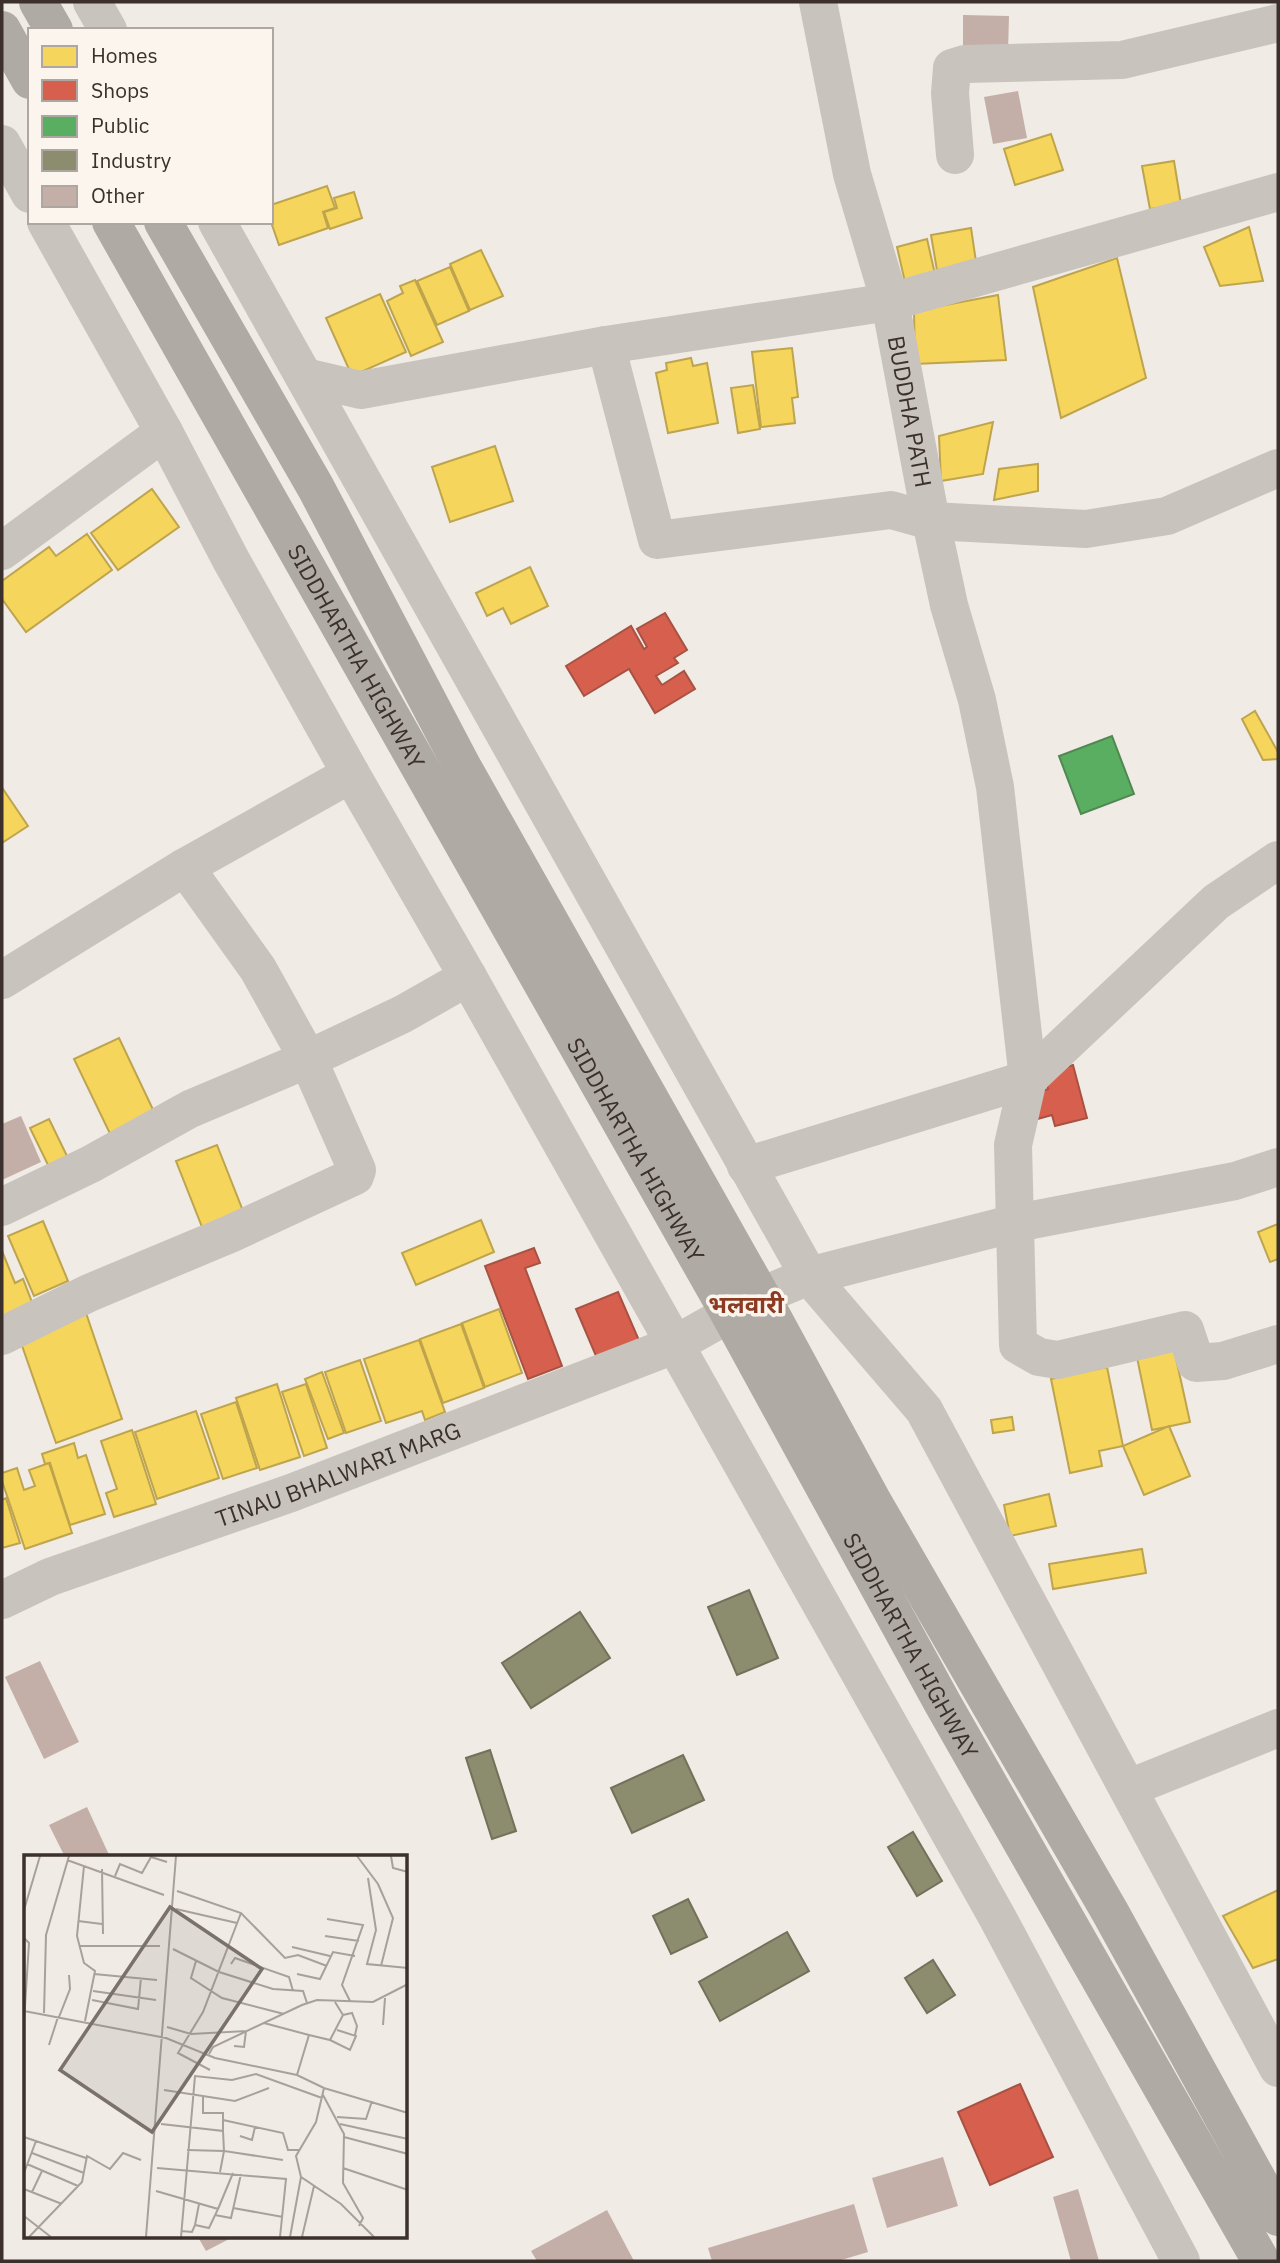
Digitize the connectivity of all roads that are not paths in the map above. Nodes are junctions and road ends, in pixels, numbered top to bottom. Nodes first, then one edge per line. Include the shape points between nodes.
1 (38, 2) edge
2 (92, 2) edge
3 (818, 2) edge
4 (1278, 23) edge
5 (53, 28) edge
6 (107, 28) edge
7 (2, 30) edge
8 (28, 76) edge
9 (2, 144) edge
10 (956, 155) dead end
11 (28, 190) edge
12 (1278, 192) edge
13 (47, 224) edge
14 (112, 224) edge
15 (164, 224) edge
16 (218, 224) edge
17 (890, 302) junction
18 (606, 345) junction
19 (305, 377) junction
20 (164, 432) junction
21 (1278, 468) edge
22 (931, 521) junction
23 (2, 551) edge
24 (351, 774) junction
25 (1278, 860) edge
26 (185, 867) junction
27 (468, 977) junction
28 (2, 980) edge
29 (308, 1059) junction
30 (1028, 1079) junction
31 (746, 1166) junction
32 (1278, 1167) edge
33 (2, 1207) edge
34 (1016, 1223) junction
35 (809, 1276) junction
36 (745, 1305) junction
37 (2, 1336) edge
38 (1278, 1344) edge
39 (674, 1345) junction
40 (2, 1600) edge
41 (1278, 1728) edge
42 (1129, 1788) junction
43 (1278, 2068) edge
44 (1278, 2217) edge
45 (1181, 2261) edge
46 (1261, 2261) edge

1 - 5 highway
2 - 6 street
3 - 17 street, BUDDHA PATH via 852,174
4 - 10 street via 1122,60 952,68
7 - 8 highway
9 - 11 street
12 - 17 street
13 - 20 street
14 - 36 highway, SIDDHARTHA HIGHWAY
15 - 36 highway, SIDDHARTHA HIGHWAY via 316,488
16 - 19 street
17 - 18 street
17 - 22 street, BUDDHA PATH
18 - 19 street via 360,390
18 - 22 street via 657,540 891,510
19 - 31 street
20 - 23 street
20 - 24 street
21 - 22 street via 1167,516 1086,529
22 - 30 street, BUDDHA PATH via 995,787
24 - 26 street
24 - 27 street
25 - 30 street via 1216,902
26 - 28 street
26 - 29 street via 258,969
27 - 29 street
27 - 39 street
29 - 33 street via 190,1109
29 - 37 street via 357,1170 355,1176
30 - 31 street
30 - 34 street via 1013,1145
31 - 35 street
32 - 34 street, TINAU BHALWARI MARG via 1235,1181
34 - 35 street, TINAU BHALWARI MARG
34 - 38 street via 1018,1345 1039,1357 1058,1360 1185,1330 1196,1363 1223,1361
35 - 36 street, TINAU BHALWARI MARG
35 - 42 street via 924,1410
36 - 39 street, TINAU BHALWARI MARG
36 - 44 highway, SIDDHARTHA HIGHWAY via 873,1502 1103,1900
36 - 46 highway, SIDDHARTHA HIGHWAY via 943,1704
39 - 40 street, TINAU BHALWARI MARG via 291,1493 50,1577
39 - 45 street via 996,1915
41 - 42 street
42 - 43 street

